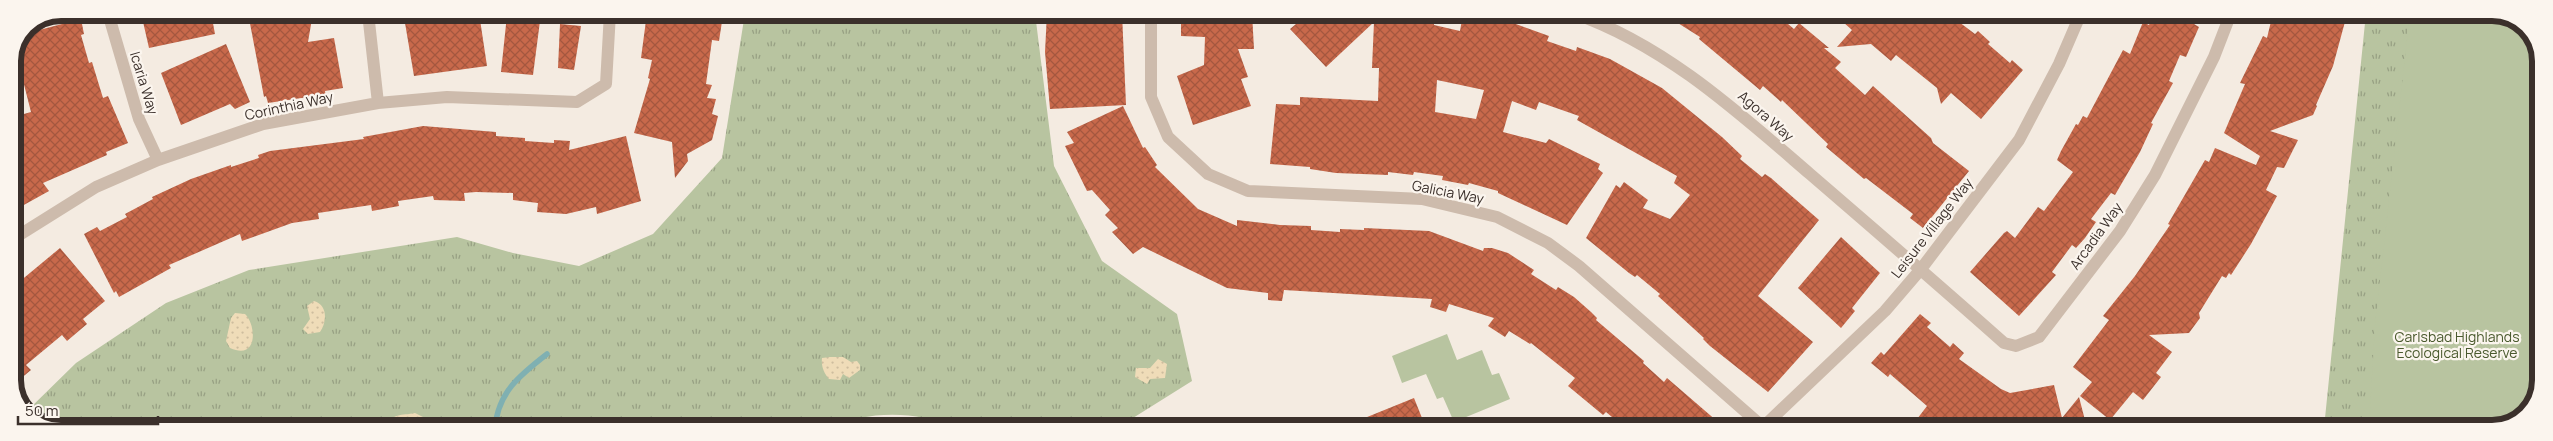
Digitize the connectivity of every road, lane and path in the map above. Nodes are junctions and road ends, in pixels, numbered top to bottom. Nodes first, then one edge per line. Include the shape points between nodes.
1 (111, 21) edge
2 (369, 21) edge
3 (610, 21) edge
4 (1150, 21) edge
5 (1592, 22) edge
6 (2077, 22) edge
7 (2228, 22) edge
8 (378, 103) junction
9 (158, 160) junction
10 (21, 234) edge
11 (1921, 268) junction
12 (1753, 420) edge
13 (1771, 420) edge

1 - 9 street, Icaria Way via 139,119
2 - 8 street
3 - 8 street, Corinthia Way via 606,84 577,102 447,97
4 - 12 street, Galicia Way via 1151,97 1168,137 1208,174 1248,191 1422,199 1497,217 1548,243 1579,266
5 - 11 street, Agora Way via 1646,47 1717,94
6 - 11 street, Leisure Village Way via 2019,140
7 - 11 street, Arcadia Way via 2214,57 2156,175 2120,231 2039,337 2016,346 2004,343
8 - 9 street, Corinthia Way via 263,124
9 - 10 street, Corinthia Way via 96,187
11 - 13 street, Leisure Village Way via 1885,311

